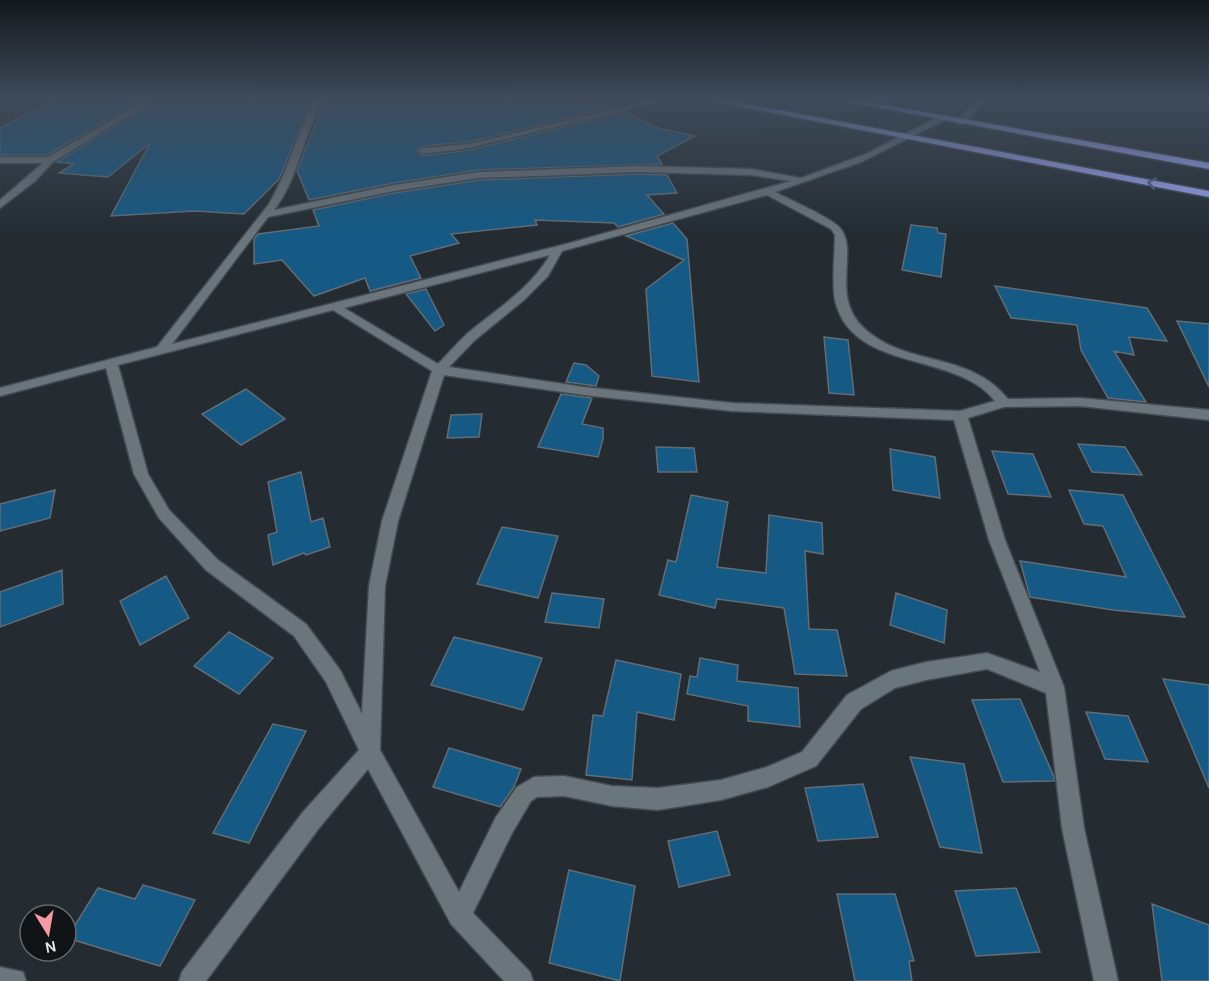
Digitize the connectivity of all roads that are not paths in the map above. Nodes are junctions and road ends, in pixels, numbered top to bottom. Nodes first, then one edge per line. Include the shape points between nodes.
1 (77, 144) edge
2 (300, 144) edge
3 (478, 144) edge
4 (892, 144) edge
5 (942, 144) edge
6 (1084, 144) edge
7 (422, 151) dead end
8 (0, 160) edge
9 (50, 160) junction
10 (1209, 166) edge
11 (802, 181) junction
12 (766, 191) junction
13 (1209, 194) edge
14 (0, 205) edge
15 (264, 214) junction
16 (558, 249) junction
17 (335, 308) junction
18 (162, 349) junction
19 (111, 362) junction
20 (439, 370) junction
21 (0, 392) edge
22 (1004, 403) junction
23 (1209, 415) edge
24 (960, 416) junction
25 (1056, 687) junction
26 (370, 752) junction
27 (459, 916) junction
28 (0, 979) edge
29 (14, 981) edge
30 (191, 981) edge
31 (521, 981) edge
32 (1106, 981) edge

1 - 9 street
2 - 15 street via 285,185
3 - 7 street
4 - 11 street
13 -> 5 highway
6 - 10 highway
8 - 9 street
9 - 14 street
11 - 12 street
11 - 15 street via 774,174 716,171 531,172 436,180
12 - 16 street
12 - 22 street via 834,227 840,235 841,303 849,320 866,337 886,350 954,368 992,388
15 - 18 street
16 - 17 street
16 - 20 street via 544,274
17 - 18 street
17 - 20 street
18 - 19 street
19 - 21 street
19 - 26 street via 141,474 164,514 212,564 300,630 333,676
20 - 24 street via 584,392 732,407
20 - 26 street via 390,521 377,586
22 - 23 street via 1080,402
22 - 24 street
24 - 25 street via 997,540
25 - 27 street via 987,661 927,671 891,680 854,702 809,759 768,777 721,790 658,799 612,796 564,786 534,787 524,794 504,825
25 - 32 street via 1073,828
26 - 27 street
26 - 30 street via 311,820
27 - 31 street
28 - 29 street

